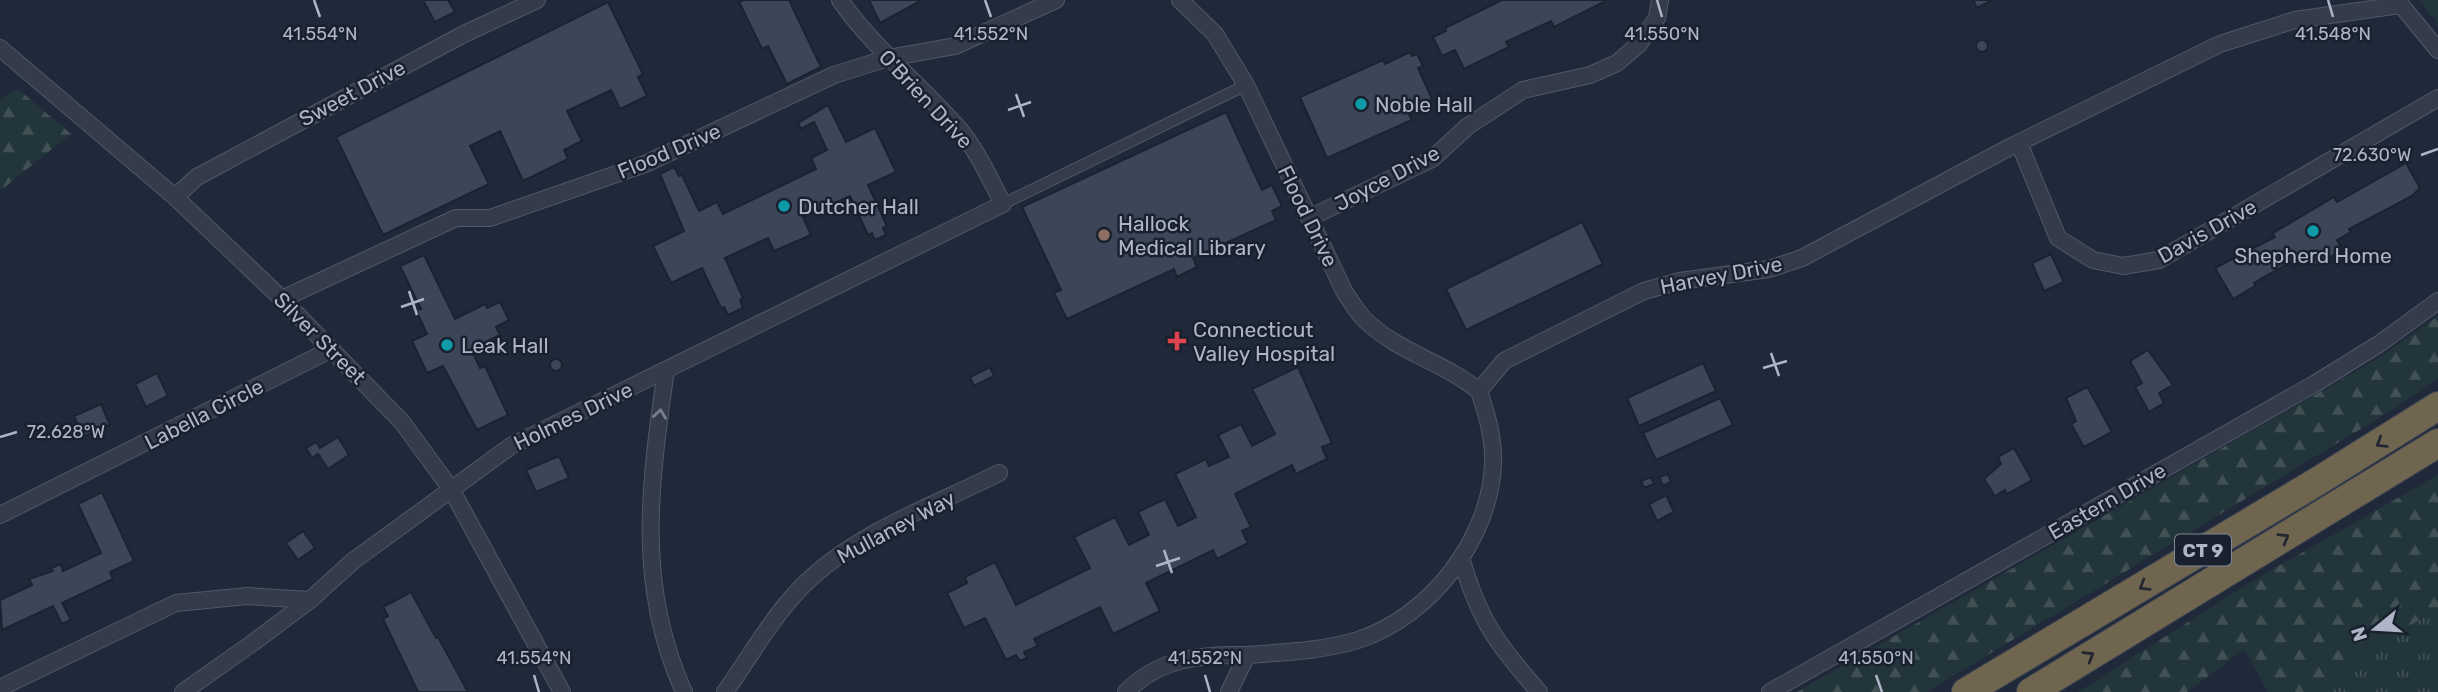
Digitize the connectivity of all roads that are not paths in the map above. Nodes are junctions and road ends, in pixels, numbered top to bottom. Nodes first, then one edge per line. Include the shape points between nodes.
1 (537, 0) edge
2 (840, 0) edge
3 (1056, 0) edge
4 (1180, 0) edge
5 (1660, 0) edge
6 (2398, 3) edge
7 (0, 48) edge
8 (2438, 50) edge
9 (888, 58) junction
10 (1246, 85) junction
11 (2438, 97) edge
12 (2019, 143) junction
13 (175, 197) junction
14 (1003, 204) junction
15 (1310, 218) junction
16 (282, 299) junction
17 (2438, 301) edge
18 (332, 349) junction
19 (666, 370) junction
20 (1479, 391) junction
21 (2438, 406) edge
22 (2438, 443) edge
23 (999, 473) dead end
24 (451, 489) junction
25 (0, 515) edge
26 (1462, 561) junction
27 (310, 600) junction
28 (1247, 655) junction
29 (0, 688) edge
30 (183, 692) edge
31 (562, 692) edge
32 (684, 692) edge
33 (725, 692) edge
34 (1126, 692) edge
35 (1229, 692) edge
36 (1539, 692) edge
37 (1770, 692) edge
38 (1966, 692) edge
39 (2031, 692) edge

1 - 13 street, Sweet Drive via 464,34 197,177
2 - 9 street, O'Brien Drive
3 - 9 street, Flood Drive via 956,46
4 - 10 street, Flood Drive via 1215,34
5 - 15 street, Joyce Drive via 1657,18 1639,44 1617,63 1590,75 1522,90 1468,126 1432,159
6 - 8 street
6 - 12 street, Harvey Drive via 2295,20 2220,44
7 - 13 street, Silver Street
9 - 14 street, O'Brien Drive via 960,131
9 - 16 street, Flood Drive via 834,75 645,164 490,218 456,218
10 - 14 street
10 - 15 street, Flood Drive
11 - 12 street, Davis Drive via 2144,265 2093,260 2058,238
12 - 20 street, Harvey Drive via 1802,258 1769,269 1680,281 1644,291 1504,361
13 - 16 street, Silver Street
14 - 19 street, Holmes Drive
15 - 20 street, Flood Drive via 1345,293 1364,319 1402,347 1460,374
16 - 18 street, Silver Street
17 - 37 street, Eastern Drive via 2316,383
18 - 24 street, Silver Street via 402,422
18 - 25 street, Labella Circle
19 - 24 street, Holmes Drive via 511,446
32 -> 19 street via 654,601 650,481
20 - 26 street via 1492,428 1493,466 1482,511
21 -> 38 highway, CT 9
39 -> 22 highway, CT 9
23 - 33 street, Mullaney Way via 883,531 811,578 777,617
24 - 27 street, Holmes Drive via 353,561
24 - 31 street, Silver Street
26 - 28 street via 1399,620 1360,639 1317,650
26 - 36 street via 1475,605 1501,648
27 - 29 street via 247,596 176,603
27 - 30 street, Holmes Drive
28 - 34 street via 1177,660
28 - 35 street

